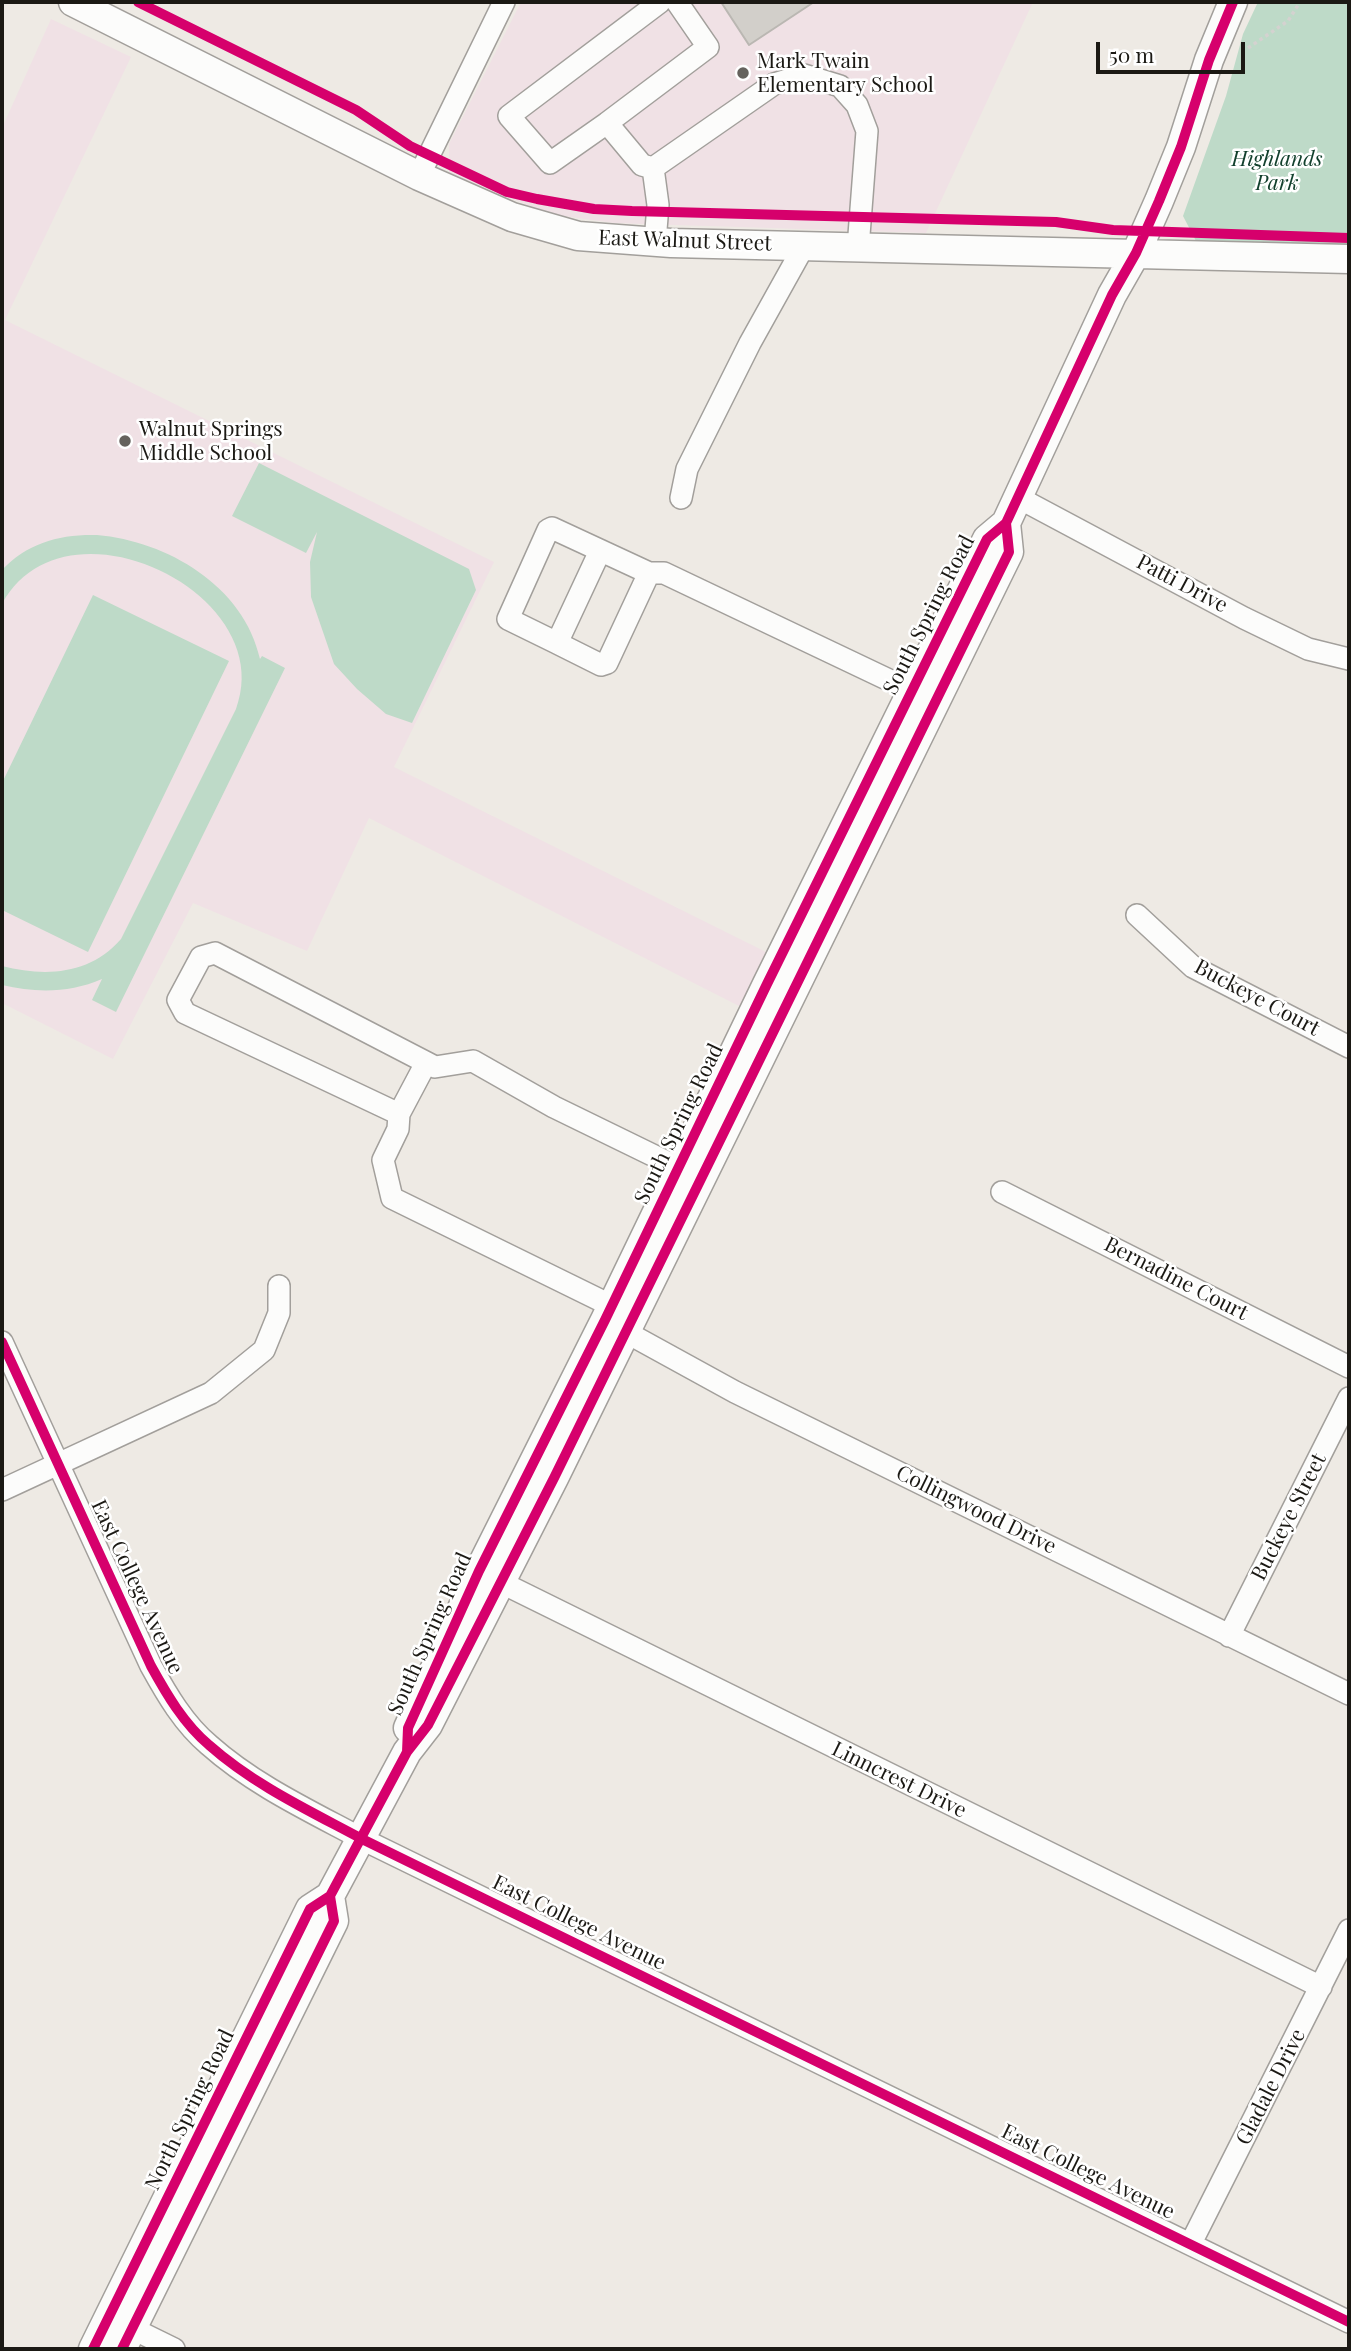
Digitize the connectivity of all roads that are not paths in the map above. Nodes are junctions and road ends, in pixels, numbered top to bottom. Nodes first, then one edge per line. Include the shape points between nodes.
1 (73, 2) edge
2 (504, 2) edge
3 (660, 2) edge
4 (677, 2) edge
5 (1233, 2) edge
6 (607, 123) junction
7 (653, 168) junction
8 (419, 176) junction
9 (655, 242) junction
10 (804, 246) junction
11 (858, 247) junction
12 (1136, 253) junction
13 (1349, 259) edge
14 (681, 498) dead end
15 (1019, 498) junction
16 (600, 551) junction
17 (649, 573) junction
18 (557, 643) junction
19 (1349, 659) edge
20 (924, 696) junction
21 (1137, 915) dead end
22 (1349, 1047) edge
23 (426, 1063) junction
24 (399, 1114) junction
25 (684, 1176) junction
26 (1002, 1192) dead end
27 (279, 1286) dead end
28 (614, 1319) junction
29 (2, 1342) edge
30 (1349, 1367) edge
31 (1349, 1398) edge
32 (58, 1464) junction
33 (2, 1490) edge
34 (490, 1577) junction
35 (1229, 1636) junction
36 (1349, 1694) edge
37 (362, 1839) junction
38 (1349, 1930) edge
39 (1321, 1987) junction
40 (1191, 2244) junction
41 (1349, 2322) edge
42 (121, 2332) edge
43 (93, 2349) edge
44 (174, 2349) edge

1 - 8 main road, East Walnut Street
2 - 8 street
3 - 6 street via 509,116 550,163
4 - 6 street via 708,47
5 - 12 main road, South Spring Road
6 - 7 street via 642,165
7 - 9 street via 658,205
7 - 11 street via 774,84 804,75 840,86 857,105 867,131
8 - 9 main road, East Walnut Street via 550,229
9 - 10 main road, East Walnut Street
10 - 11 main road, East Walnut Street
10 - 14 street via 687,469
11 - 12 main road, East Walnut Street
12 - 13 main road, East Walnut Street
12 - 15 main road, South Spring Road via 1112,295
15 - 19 street, Patti Drive via 1308,649
15 - 20 main road, South Spring Road via 1006,523 987,539
16 - 17 street
16 - 18 street
16 - 18 street via 556,529 548,530 508,619
17 - 18 street via 604,665
17 - 20 street via 664,573
20 - 25 main road, South Spring Road
21 - 22 street, Buckeye Court via 1193,967
23 - 24 street
23 - 24 street via 215,953 201,957 178,1000 185,1013
23 - 25 street via 435,1067 473,1061
24 - 28 street, Collingwood Drive via 398,1129 383,1160 392,1198
25 - 28 main road, South Spring Road
26 - 30 street, Bernadine Court
27 - 32 street via 279,1313 264,1350 211,1393
28 - 34 main road, South Spring Road
28 - 35 street, Collingwood Drive via 736,1392
29 - 32 street, East College Avenue
31 - 35 street, Buckeye Street
32 - 33 street
32 - 37 street, East College Avenue via 151,1667 174,1706 207,1744 251,1778
34 - 37 main road, South Spring Road via 447,1636 408,1728 407,1752
34 - 39 street, Linncrest Drive
35 - 36 street, Collingwood Drive
37 - 40 street, East College Avenue
37 - 42 main road, North Spring Road via 330,1896 310,1909
38 - 39 street, Gladale Drive
39 - 40 street, Gladale Drive
40 - 41 street, East College Avenue
42 - 43 main road, North Spring Road
42 - 44 street

